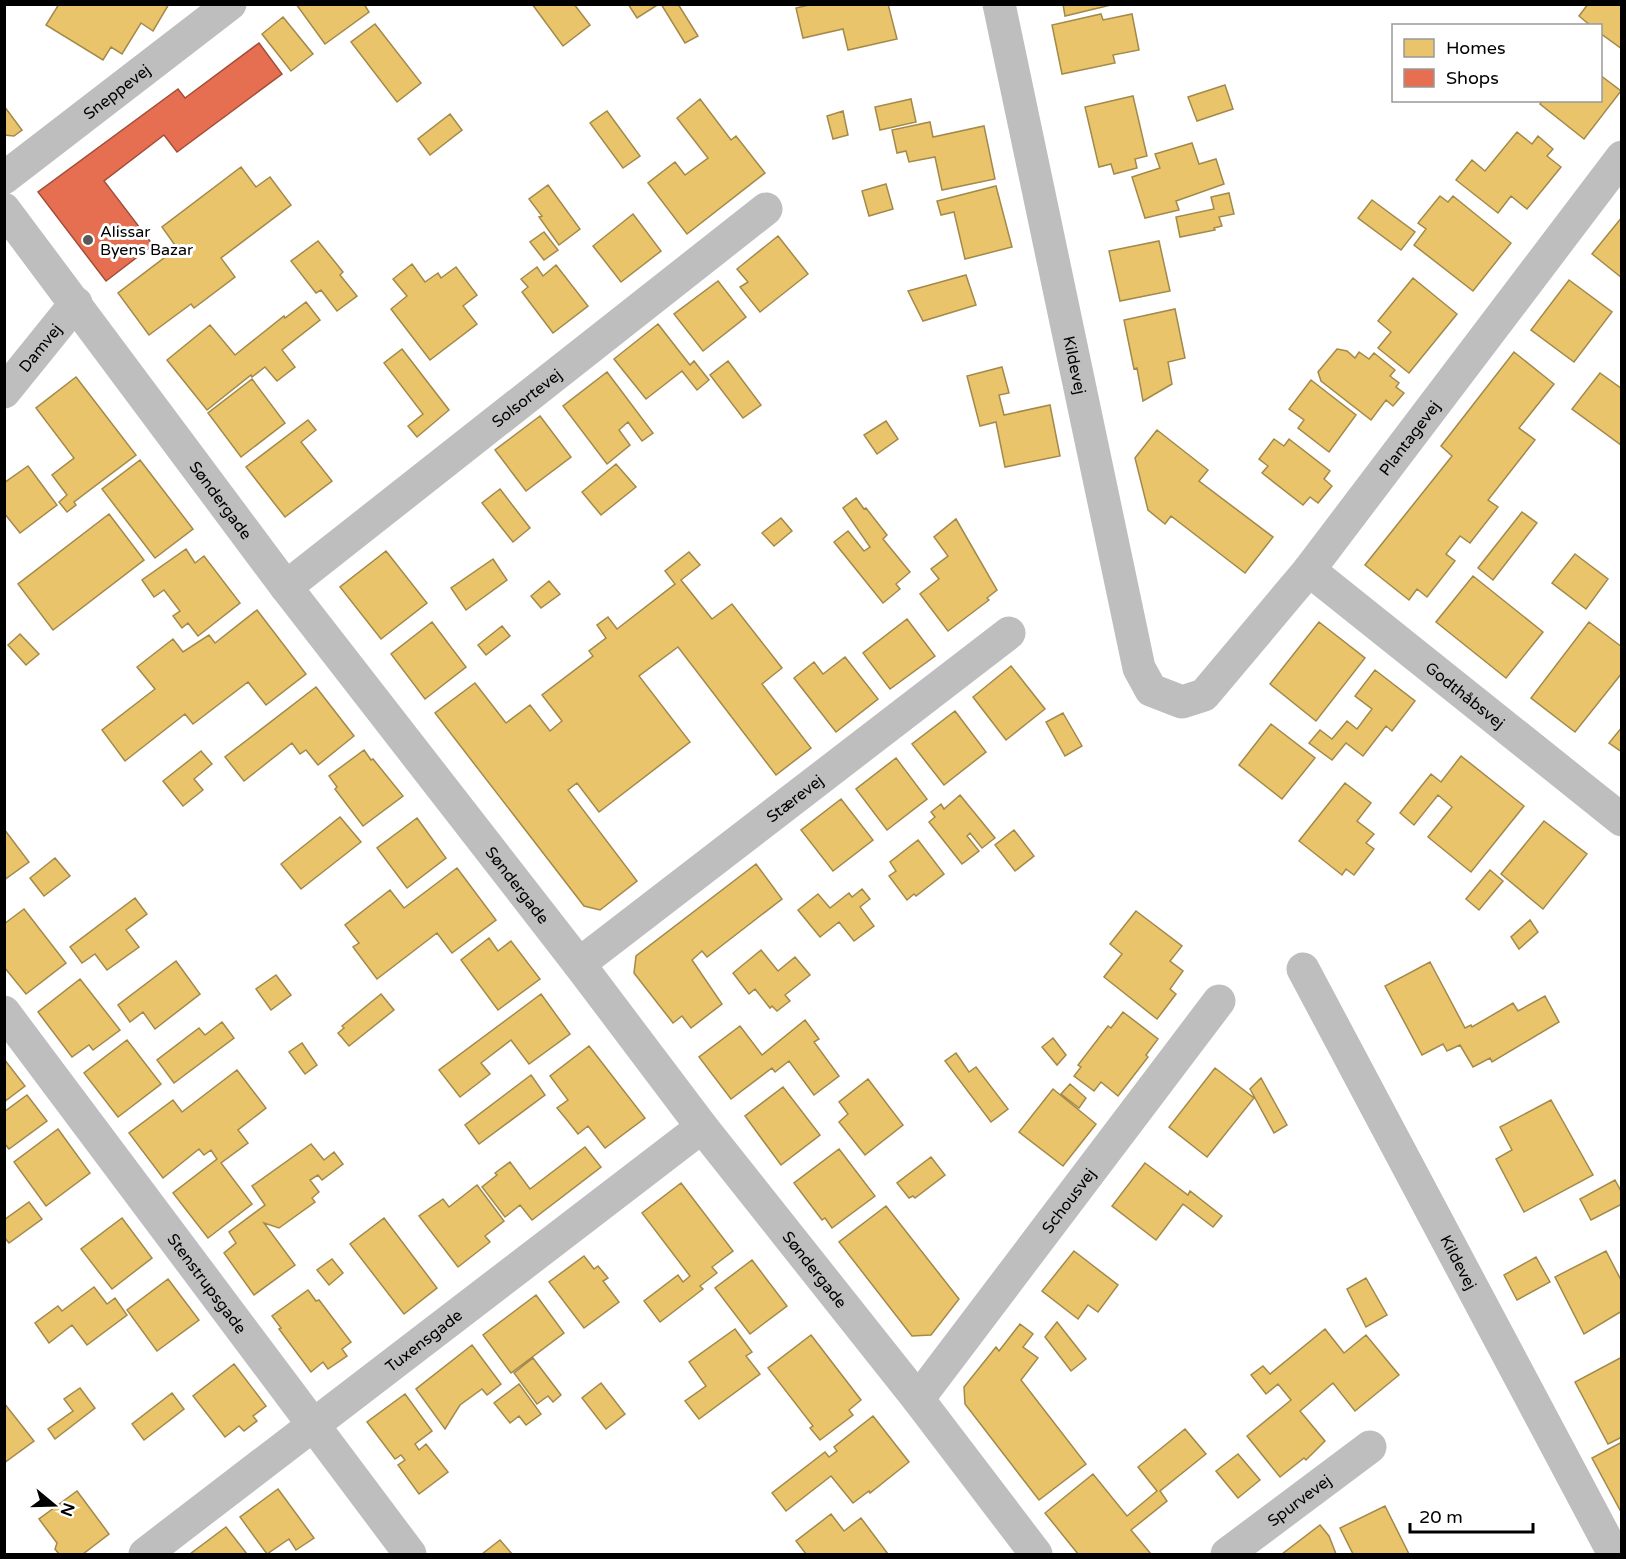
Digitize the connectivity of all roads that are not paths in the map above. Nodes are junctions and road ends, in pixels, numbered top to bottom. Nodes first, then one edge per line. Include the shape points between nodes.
1 (230, 4) edge
2 (999, 4) edge
3 (1622, 157) edge
4 (4, 178) edge
5 (4, 209) edge
6 (766, 209) dead end
7 (76, 303) junction
8 (4, 392) edge
9 (1309, 570) junction
10 (286, 587) junction
11 (1009, 633) dead end
12 (1182, 702) joint
13 (1622, 820) edge
14 (579, 964) junction
15 (1303, 969) dead end
16 (1219, 1001) dead end
17 (4, 1012) edge
18 (702, 1127) junction
19 (918, 1399) junction
20 (314, 1425) junction
21 (1370, 1447) dead end
22 (146, 1554) edge
23 (410, 1554) edge
24 (1036, 1554) edge
25 (1227, 1554) edge
26 (1614, 1554) edge

1 - 4 street, Sneppevej
2 - 12 street, Kildevej via 1139,668 1151,690
3 - 9 street, Plantagevej
5 - 7 street, Søndergade
6 - 10 street, Solsortevej
7 - 8 street, Damvej
7 - 10 street, Søndergade
9 - 12 street, Plantagevej via 1204,695
9 - 13 street, Godthåbsvej
10 - 14 street, Søndergade
11 - 14 street, Stærevej
14 - 18 street, Søndergade
15 - 26 street, Kildevej
16 - 19 street, Schousvej
17 - 20 street, Stenstrupsgade
18 - 19 street, Søndergade
18 - 20 street, Tuxensgade
19 - 24 street, Søndergade
20 - 22 street, Tuxensgade
20 - 23 street, Stenstrupsgade
21 - 25 street, Spurvevej

